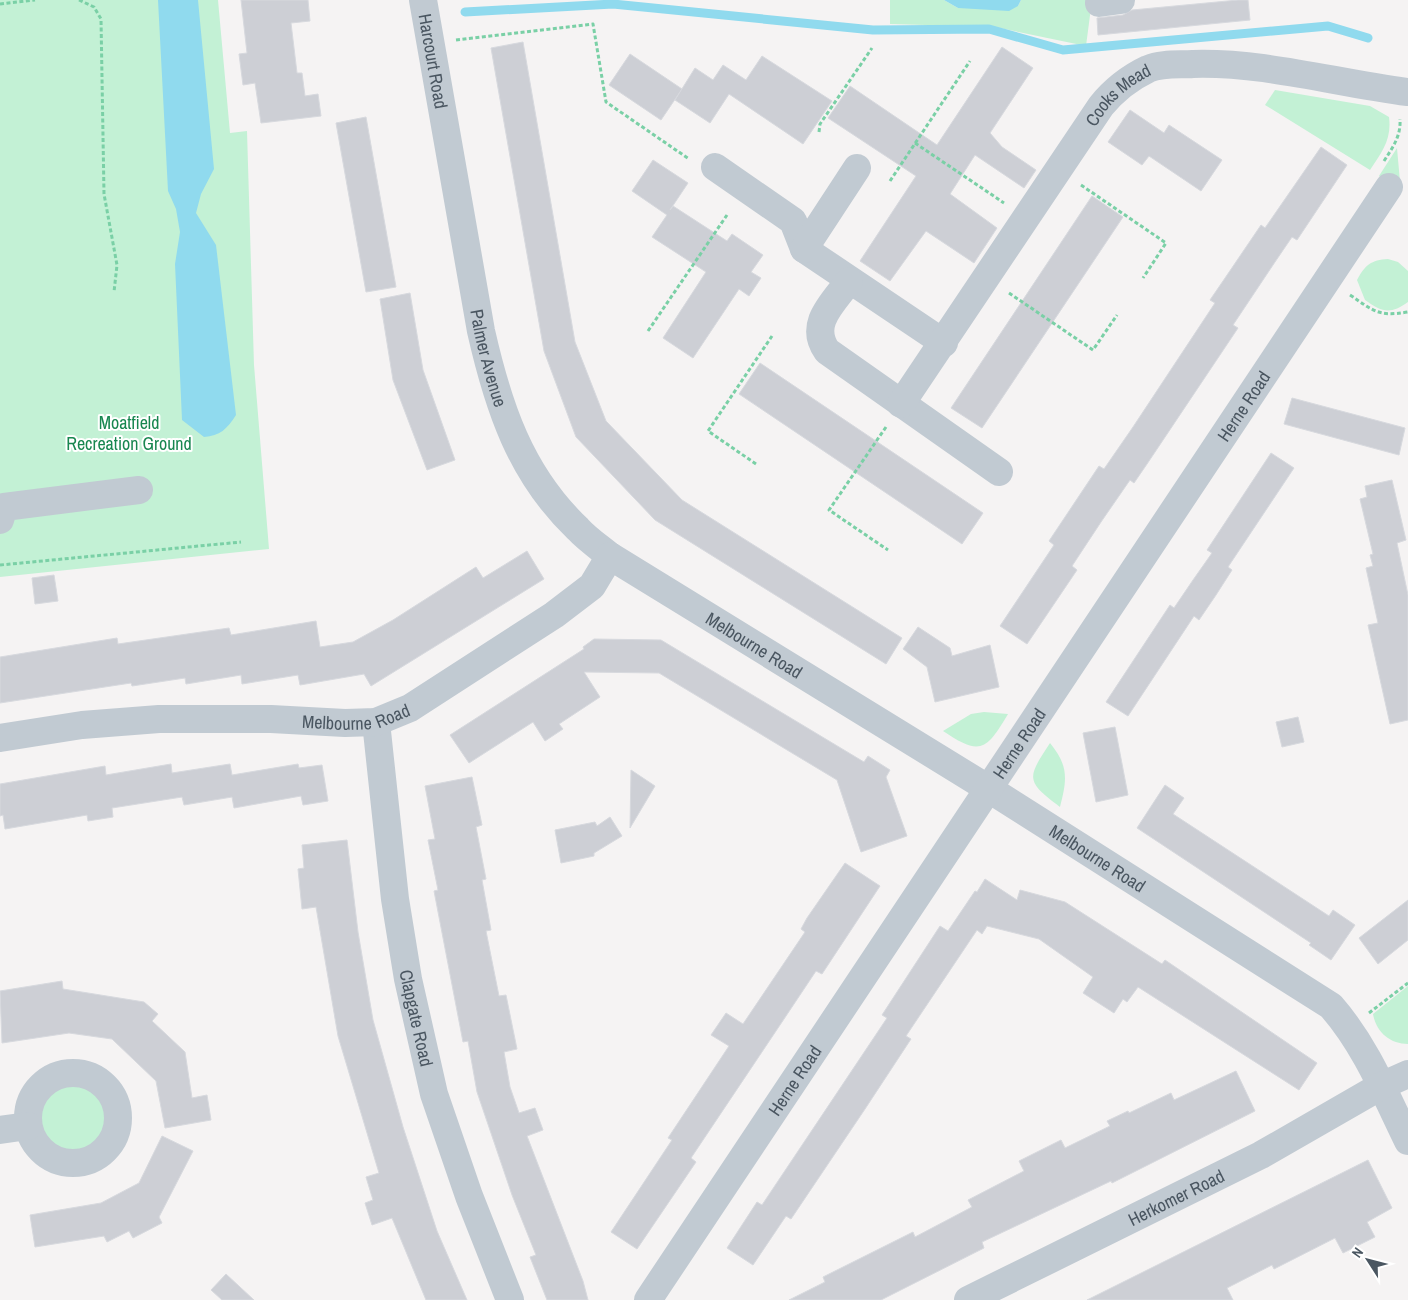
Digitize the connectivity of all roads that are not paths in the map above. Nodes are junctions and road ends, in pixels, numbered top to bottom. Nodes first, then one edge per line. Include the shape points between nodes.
1 (424, 0) edge
2 (1403, 91) edge
3 (445, 124) joint
4 (705, 165) road end
5 (857, 168) dead end
6 (1389, 187) road end
7 (804, 249) junction
8 (849, 281) junction
9 (944, 343) junction
10 (902, 404) junction
11 (999, 472) dead end
12 (139, 490) dead end
13 (0, 520) edge
14 (610, 556) junction
15 (376, 722) junction
16 (0, 738) edge
17 (989, 789) junction
18 (1408, 1074) edge
19 (1381, 1086) junction
20 (28, 1126) dead end
21 (0, 1130) edge
22 (1408, 1141) edge
23 (510, 1300) edge
24 (648, 1300) edge
25 (968, 1300) edge

1 - 3 street, Harcourt Road
2 - 9 street, Cooks Mead via 1270,68 1207,64 1150,68 1114,90
3 - 14 street, Palmer Avenue via 481,331 493,385 506,423 537,480 577,529
4 - 7 street via 793,221
5 - 7 street
6 - 17 street, Herne Road
7 - 8 street
8 - 9 street
8 - 10 street via 826,312 819,328 820,340 827,351
9 - 10 street, Cooks Mead
10 - 11 street
12 - 13 street via 4,507
14 - 15 street, Melbourne Road via 592,586 554,616 410,708
14 - 17 street, Melbourne Road
15 - 16 street, Melbourne Road via 159,720 82,725
15 - 23 street, Clapgate Road via 395,899 408,979 434,1094
17 - 19 street, Melbourne Road via 1331,1006 1365,1053
17 - 24 street, Herne Road
18 - 19 street, Herkomer Road
19 - 22 street, Melbourne Road
19 - 25 street, Herkomer Road via 1261,1155
20 - 21 street

